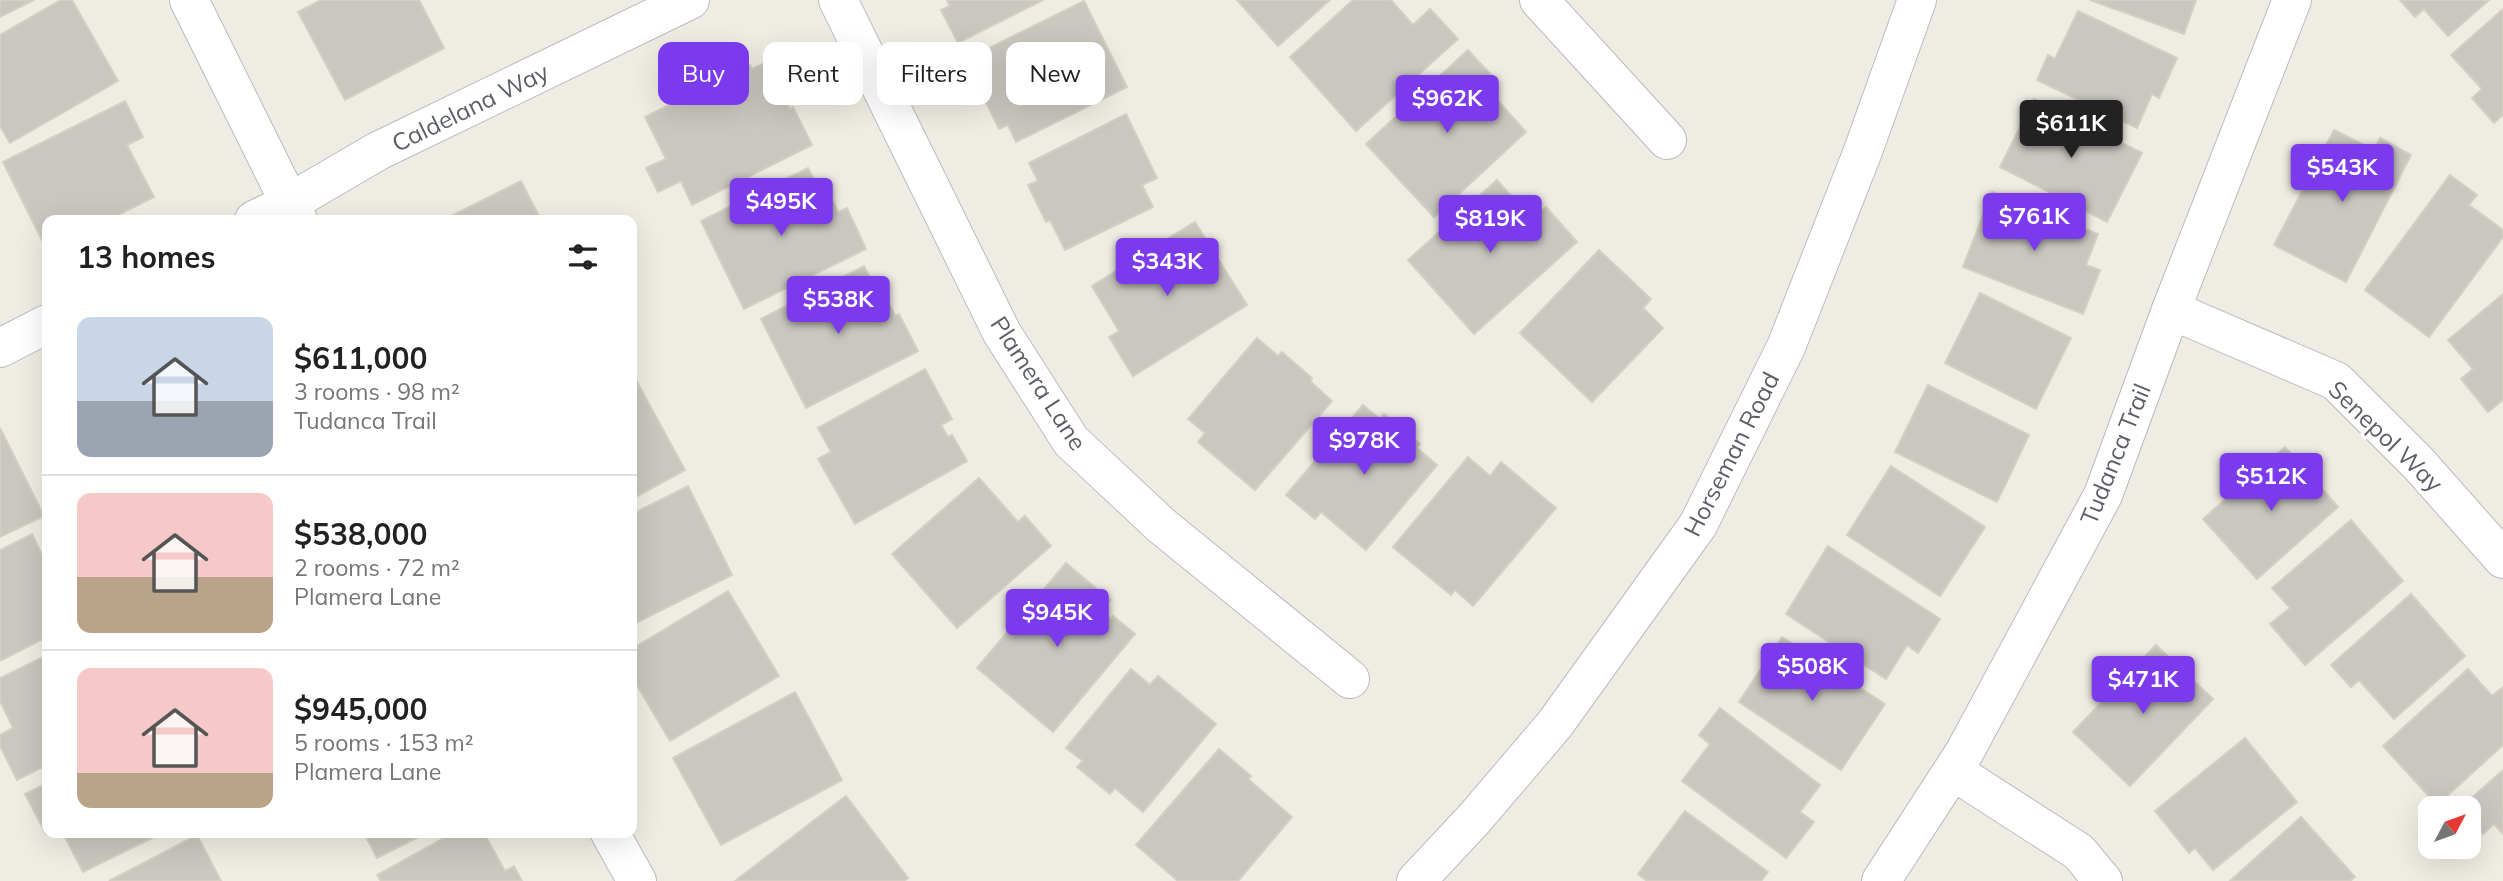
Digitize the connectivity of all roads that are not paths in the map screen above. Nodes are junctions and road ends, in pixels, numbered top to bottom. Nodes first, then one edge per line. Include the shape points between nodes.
1 (189, 0) edge
2 (690, 0) edge
3 (838, 0) edge
4 (1539, 0) edge
5 (1917, 0) edge
6 (2292, 0) edge
7 (1667, 140) dead end
8 (294, 212) edge
9 (2171, 310) junction
10 (42, 327) edge
11 (0, 348) edge
12 (2503, 559) edge
13 (1350, 679) dead end
14 (1950, 775) junction
15 (613, 838) edge
16 (637, 881) edge
17 (1416, 881) edge
18 (1881, 881) edge
19 (2103, 881) edge

1 - 8 street
2 - 8 street, Caldelana Way via 378,151
3 - 13 street, Plamera Lane via 1002,333 1071,441 1162,526
4 - 7 street
5 - 17 street, Horseman Road via 1786,347 1698,526 1555,724
6 - 9 street, Tudanca Trail
9 - 12 street, Senepol Way via 2336,381 2419,464
9 - 14 street, Tudanca Trail via 2103,495
10 - 11 street
14 - 18 street, Tudanca Trail
14 - 19 street via 1964,778 2078,852
15 - 16 street

